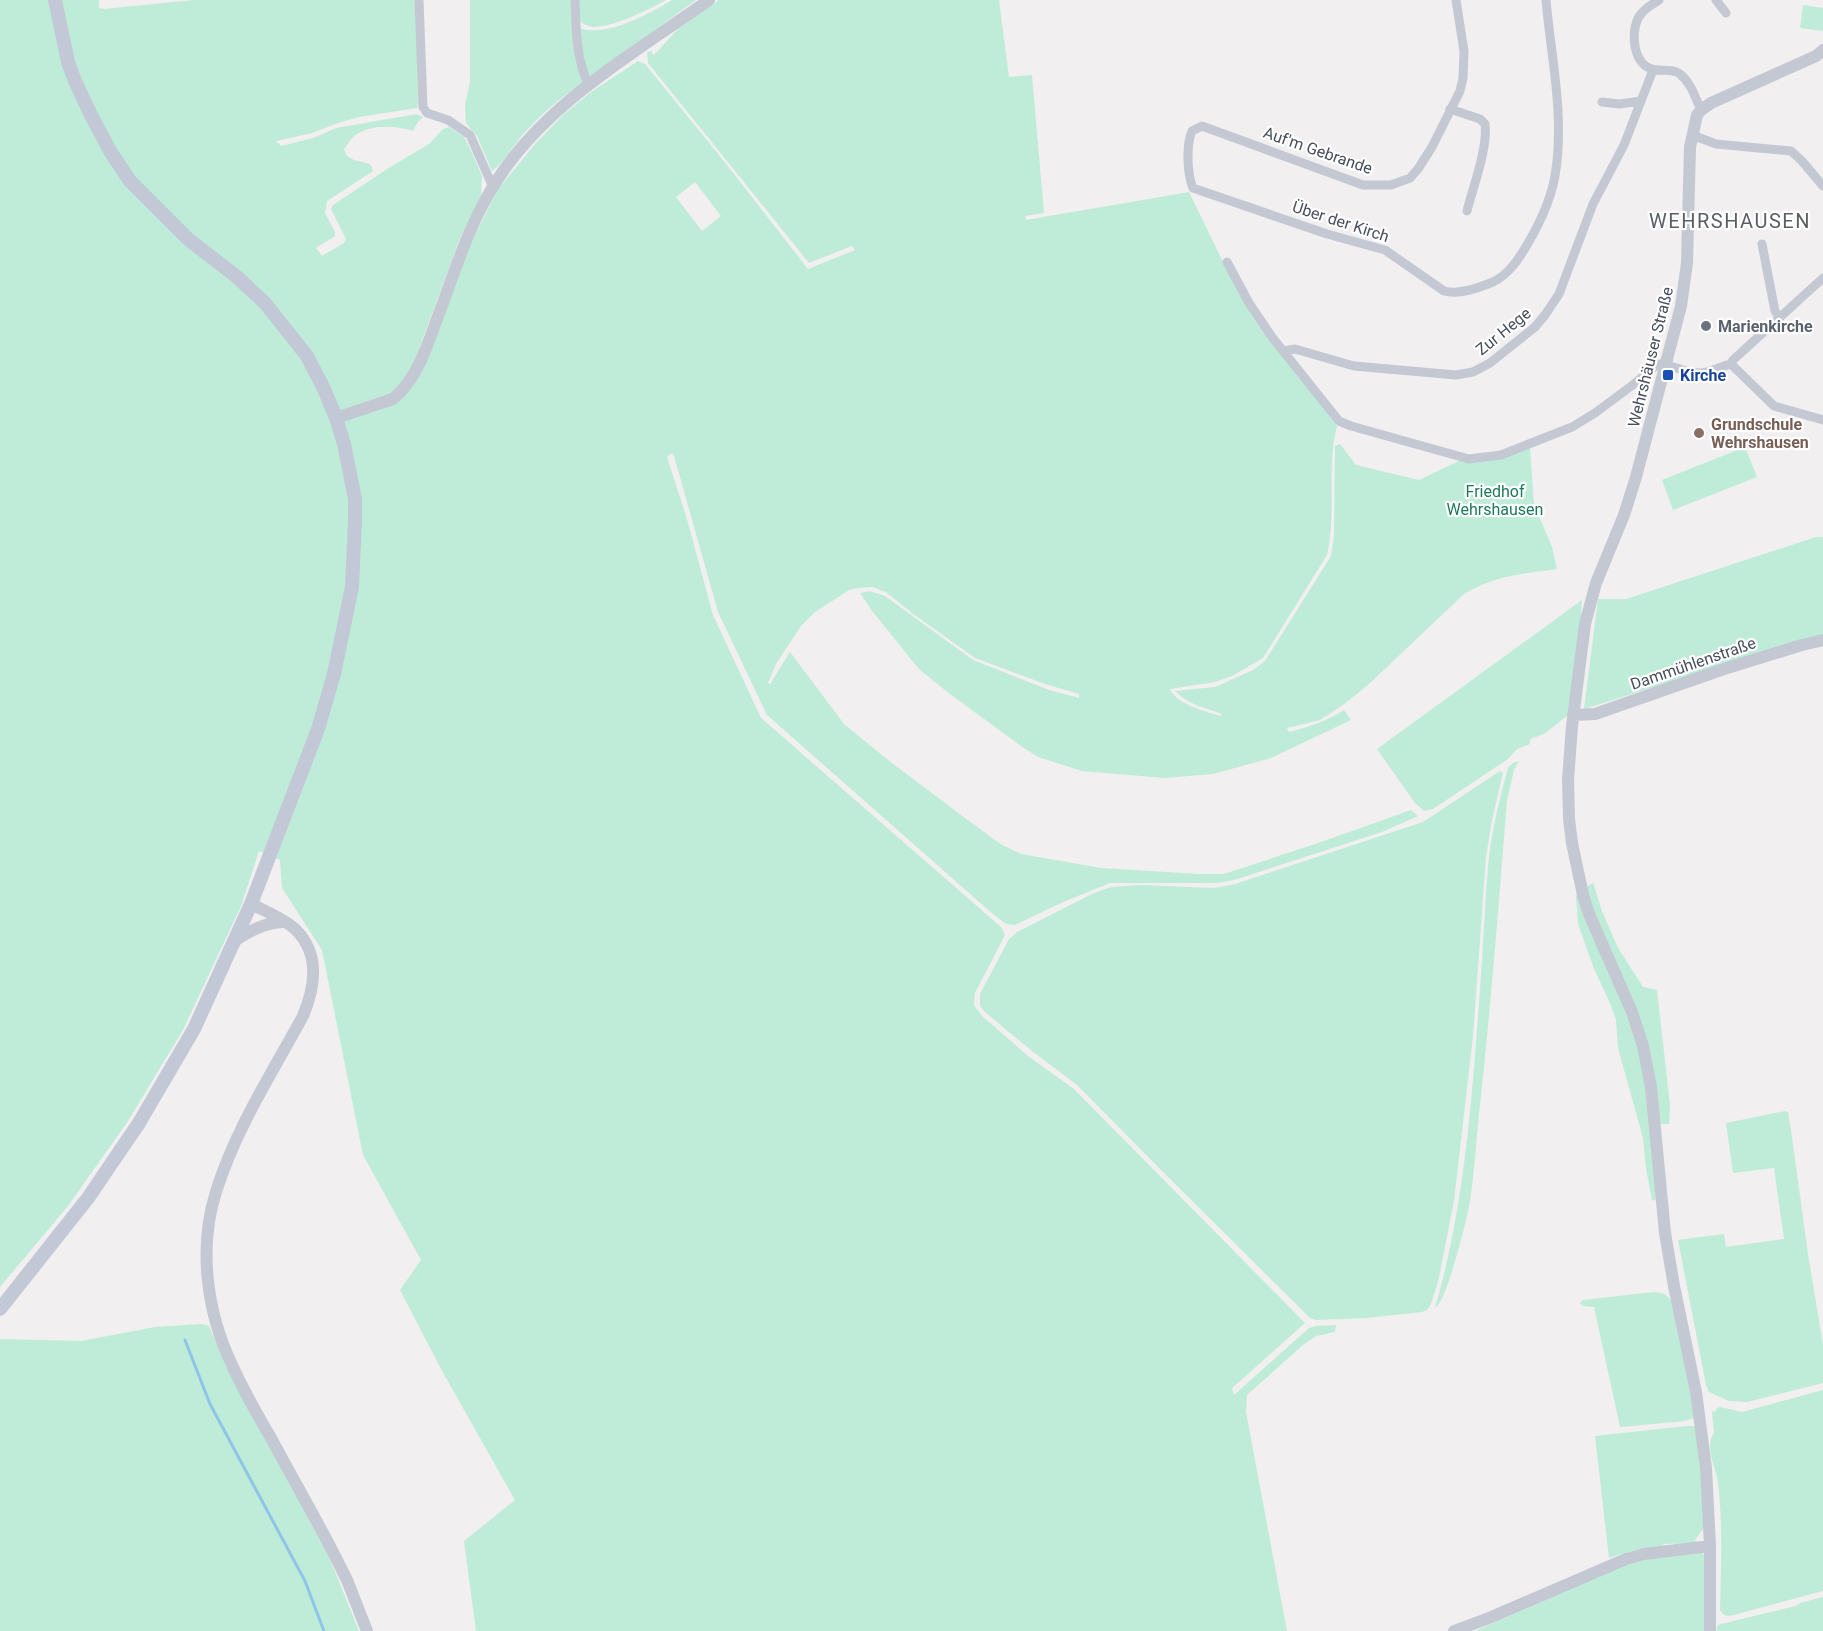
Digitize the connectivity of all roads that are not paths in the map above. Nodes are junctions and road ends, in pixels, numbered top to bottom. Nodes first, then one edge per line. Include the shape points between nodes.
1 (55, 0) edge
2 (419, 0) edge
3 (575, 0) edge
4 (709, 0) edge
5 (1456, 0) edge
6 (1546, 0) edge
7 (1659, 0) edge
8 (1716, 0) edge
9 (1726, 12) dead end
10 (1821, 54) edge
11 (1653, 70) junction
12 (589, 86) junction
13 (1641, 101) junction
14 (1602, 102) dead end
15 (1450, 109) junction
16 (1701, 110) junction
17 (1692, 135) junction
18 (1823, 186) edge
19 (493, 187) junction
20 (1192, 188) joint
21 (1467, 211) dead end
22 (1762, 244) dead end
23 (1227, 262) dead end
24 (1823, 278) edge
25 (1780, 318) junction
26 (1284, 351) junction
27 (1666, 364) junction
28 (1731, 364) junction
29 (336, 418) junction
30 (1823, 420) edge
31 (1823, 640) edge
32 (1574, 715) junction
33 (250, 904) junction
34 (285, 922) junction
35 (233, 942) junction
36 (0, 1309) edge
37 (1710, 1546) junction
38 (366, 1631) edge
39 (1454, 1631) edge
40 (1710, 1631) edge

1 - 29 main road via 75,81 130,181 188,239 264,303 307,356
2 - 19 street via 423,107 427,113 448,120 470,135
3 - 12 street via 579,53
4 - 12 street
5 - 15 street, Auf'm Gebrande via 1465,68
6 - 20 street, Über der Kirch via 1557,93 1556,171 1532,238 1518,260 1497,280 1464,291 1444,291 1385,250
7 - 11 street via 1640,14 1635,33 1641,61
8 - 9 street
10 - 16 street
11 - 13 street, Zur Hege
11 - 16 street via 1681,75
12 - 19 street via 528,138
13 - 14 street
13 - 26 street, Zur Hege via 1616,164 1593,204 1559,294 1541,321 1490,363 1456,375 1354,366 1295,349
15 - 20 street, Auf'm Gebrande via 1418,169 1410,178 1391,185 1363,185 1208,127 1196,128 1189,143
15 - 21 street via 1480,119 1486,128
16 - 17 street, Wehrshäuser Straße
17 - 18 street via 1716,144 1791,151
17 - 27 street, Wehrshäuser Straße via 1685,283
19 - 29 street via 470,232 425,351 401,393
22 - 25 street via 1775,311
23 - 26 street via 1249,303
24 - 25 street
25 - 28 street
26 - 27 street via 1340,421 1469,459 1501,455 1572,427 1658,364
27 - 28 street via 1700,373
27 - 32 street, Wehrshäuser Straße via 1624,515 1594,589 1581,651
28 - 30 street via 1774,406
29 - 33 main road via 354,499 352,586 337,664 318,729
31 - 32 street, Dammühlenstraße via 1595,714
32 - 37 street, Wehrshäuser Straße via 1568,790 1574,854 1589,914 1639,1032 1651,1087 1665,1233 1701,1422
33 - 34 street
33 - 35 main road
34 - 35 street via 253,929
34 - 38 street via 295,929 310,954 314,967 312,989 303,1016 224,1168 210,1219 207,1276 216,1323 231,1364 332,1550
35 - 36 main road via 194,1029 139,1123 88,1197
37 - 39 street via 1626,1559
37 - 40 street, Wehrshäuser Straße

